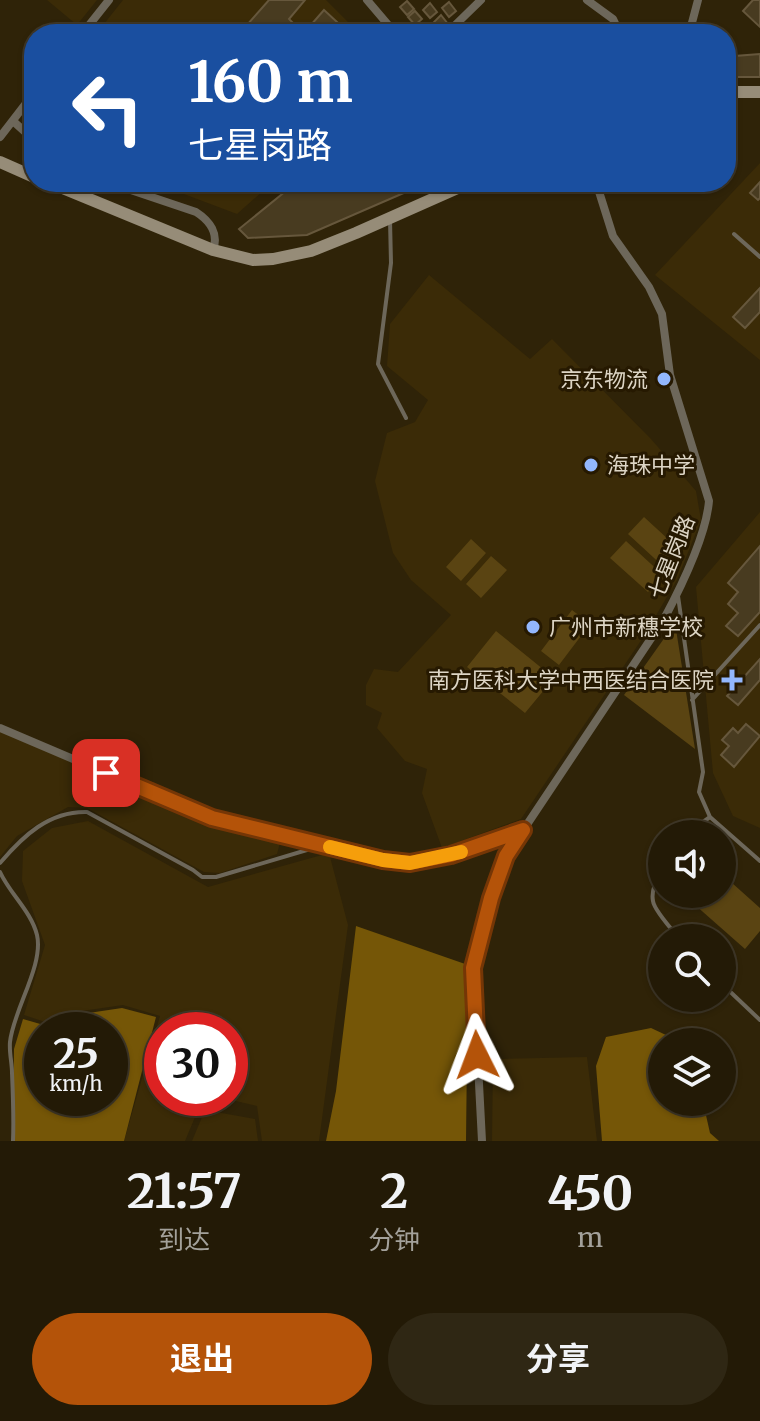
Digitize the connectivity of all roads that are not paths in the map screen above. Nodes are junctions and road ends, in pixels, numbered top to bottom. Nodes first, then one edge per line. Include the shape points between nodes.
1 (109, 0) edge
2 (367, 0) edge
3 (481, 0) edge
4 (587, 0) edge
5 (698, 0) edge
6 (90, 24) edge
7 (387, 24) edge
8 (456, 24) edge
9 (615, 24) edge
10 (692, 24) edge
11 (736, 92) edge
12 (760, 92) edge
13 (24, 106) edge
14 (13, 121) junction
15 (24, 131) edge
16 (0, 137) edge
17 (0, 162) edge
18 (24, 173) edge
19 (72, 192) edge
20 (137, 192) edge
21 (440, 192) edge
22 (599, 192) edge
23 (390, 218) junction
24 (734, 234) dead end
25 (213, 250) junction
26 (760, 257) edge
27 (406, 418) dead end
28 (677, 594) junction
29 (760, 625) edge
30 (692, 700) junction
31 (0, 728) edge
32 (710, 817) junction
33 (706, 820) edge
34 (523, 830) junction
35 (323, 845) junction
36 (760, 861) edge
37 (0, 863) edge
38 (0, 872) edge
39 (736, 997) edge
40 (760, 1020) edge
41 (13, 1141) edge
42 (482, 1141) edge

1 - 6 street
2 - 7 street
3 - 8 street
4 - 9 street
5 - 10 street
11 - 12 main road
13 - 14 street
14 - 15 street
14 - 16 street
17 - 18 main road
19 - 25 main road
20 - 25 street via 203,217 215,234
21 - 23 main road
22 - 28 street, 七星岗路 via 613,236 662,314 670,375 709,501 708,519
23 - 25 main road via 311,251 273,259 245,259
23 - 27 lane via 391,263 378,364
24 - 26 lane
28 - 30 lane
28 - 34 street, 七星岗路
29 - 30 lane
30 - 32 lane via 703,772 699,792
31 - 35 street via 212,818
32 - 33 lane
32 - 36 lane
34 - 35 street via 410,863
34 - 42 street, 七星岗路 via 506,856 473,968
35 - 37 lane via 202,877 87,812 76,811 41,823
38 - 41 lane via 38,938 10,1041
39 - 40 lane

